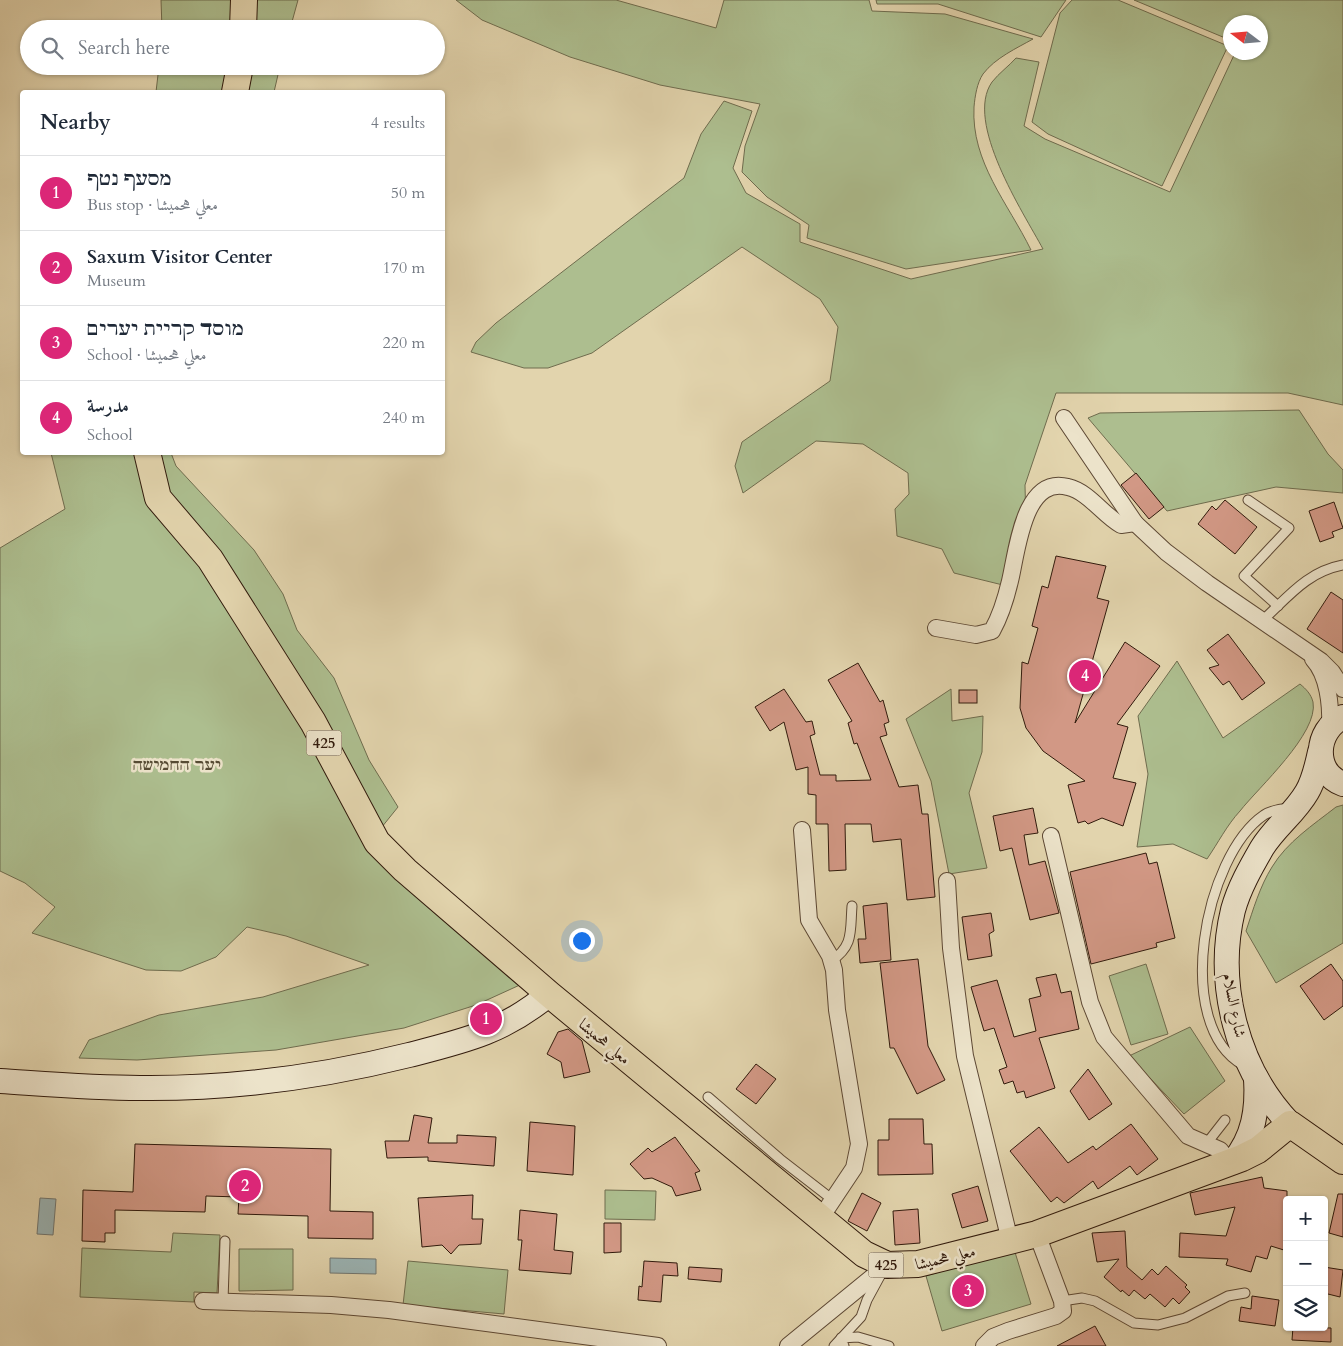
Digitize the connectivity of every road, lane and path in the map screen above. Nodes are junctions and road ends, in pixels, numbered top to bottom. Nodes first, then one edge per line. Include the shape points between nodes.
1 (244, 0) edge
2 (243, 20) edge
3 (238, 75) edge
4 (235, 90) edge
5 (1064, 418) dead end
6 (148, 455) edge
7 (1248, 500) dead end
8 (1135, 524) junction
9 (1343, 565) edge
10 (1278, 606) junction
11 (1263, 620) junction
12 (936, 628) dead end
13 (1304, 650) junction
14 (1343, 689) edge
15 (1336, 722) edge
16 (1320, 752) junction
17 (1343, 786) edge
18 (1289, 814) junction
19 (802, 830) dead end
20 (1051, 836) dead end
21 (946, 882) dead end
22 (852, 906) dead end
23 (831, 961) junction
24 (549, 994) junction
25 (1254, 1074) junction
26 (0, 1081) edge
27 (708, 1096) dead end
28 (1225, 1120) dead end
29 (1290, 1124) junction
30 (1207, 1143) junction
31 (1340, 1153) edge
32 (1232, 1162) junction
33 (826, 1209) junction
34 (1037, 1234) junction
35 (225, 1241) dead end
36 (1010, 1241) junction
37 (887, 1265) junction
38 (1245, 1293) dead end
39 (203, 1301) dead end
40 (224, 1301) junction
41 (1062, 1301) junction
42 (842, 1342) edge
43 (658, 1346) edge
44 (788, 1346) edge
45 (834, 1346) edge
46 (889, 1346) edge
47 (984, 1346) edge

1 - 2 main road
3 - 4 main road
5 - 8 street
6 - 24 main road, 425 via 158,498 210,559 313,722 378,842
7 - 10 lane via 1289,528 1244,576
8 - 11 street via 1207,583
8 - 12 street via 1121,525 1114,521 1078,490 1067,486 1047,489 1038,495 1022,526 1004,603 992,631 976,635
9 - 10 lane via 1314,575
10 - 11 lane
11 - 13 street
13 - 14 street via 1332,672
13 - 15 street via 1316,662
15 - 16 main road, شارع السلام via 1322,740
16 - 17 main road via 1329,775
16 - 18 main road, شارع السلام via 1312,781
17 - 18 main road, شارع السلام
18 - 25 main road, شارع السلام via 1263,847 1242,884 1229,934 1228,978 1232,1012
19 - 23 street via 809,920
20 - 30 street via 1090,1002 1104,1037 1188,1136
21 - 36 street via 965,1056
22 - 23 lane via 850,942
23 - 33 street via 859,1144 854,1168
24 - 26 main road via 515,1020 474,1038 384,1061 283,1080 140,1088
24 - 33 main road, معلي هحميشا / 425
25 - 29 main road, شارع السلام via 1276,1109
25 - 32 main road via 1257,1105 1253,1124 1243,1150
27 - 33 lane via 780,1160
28 - 30 lane
29 - 31 main road, شارع السلام
29 - 32 main road, معلي هحميشا / 425 via 1258,1150
30 - 32 street
32 - 34 main road, معلي هحميشا / 425
33 - 37 main road, معلي هحميشا / 425 via 864,1254
34 - 36 main road, معلي هحميشا / 425
34 - 41 street
35 - 40 lane
36 - 37 main road, معلي هحميشا / 425 via 918,1264
37 - 42 lane via 861,1317
37 - 44 street
38 - 41 lane via 1228,1296 1185,1318 1158,1325 1134,1323 1095,1301 1082,1298
39 - 40 street
40 - 43 street via 389,1310
41 - 47 street via 1063,1311 1056,1316 993,1337
42 - 45 lane
42 - 46 lane via 858,1337

